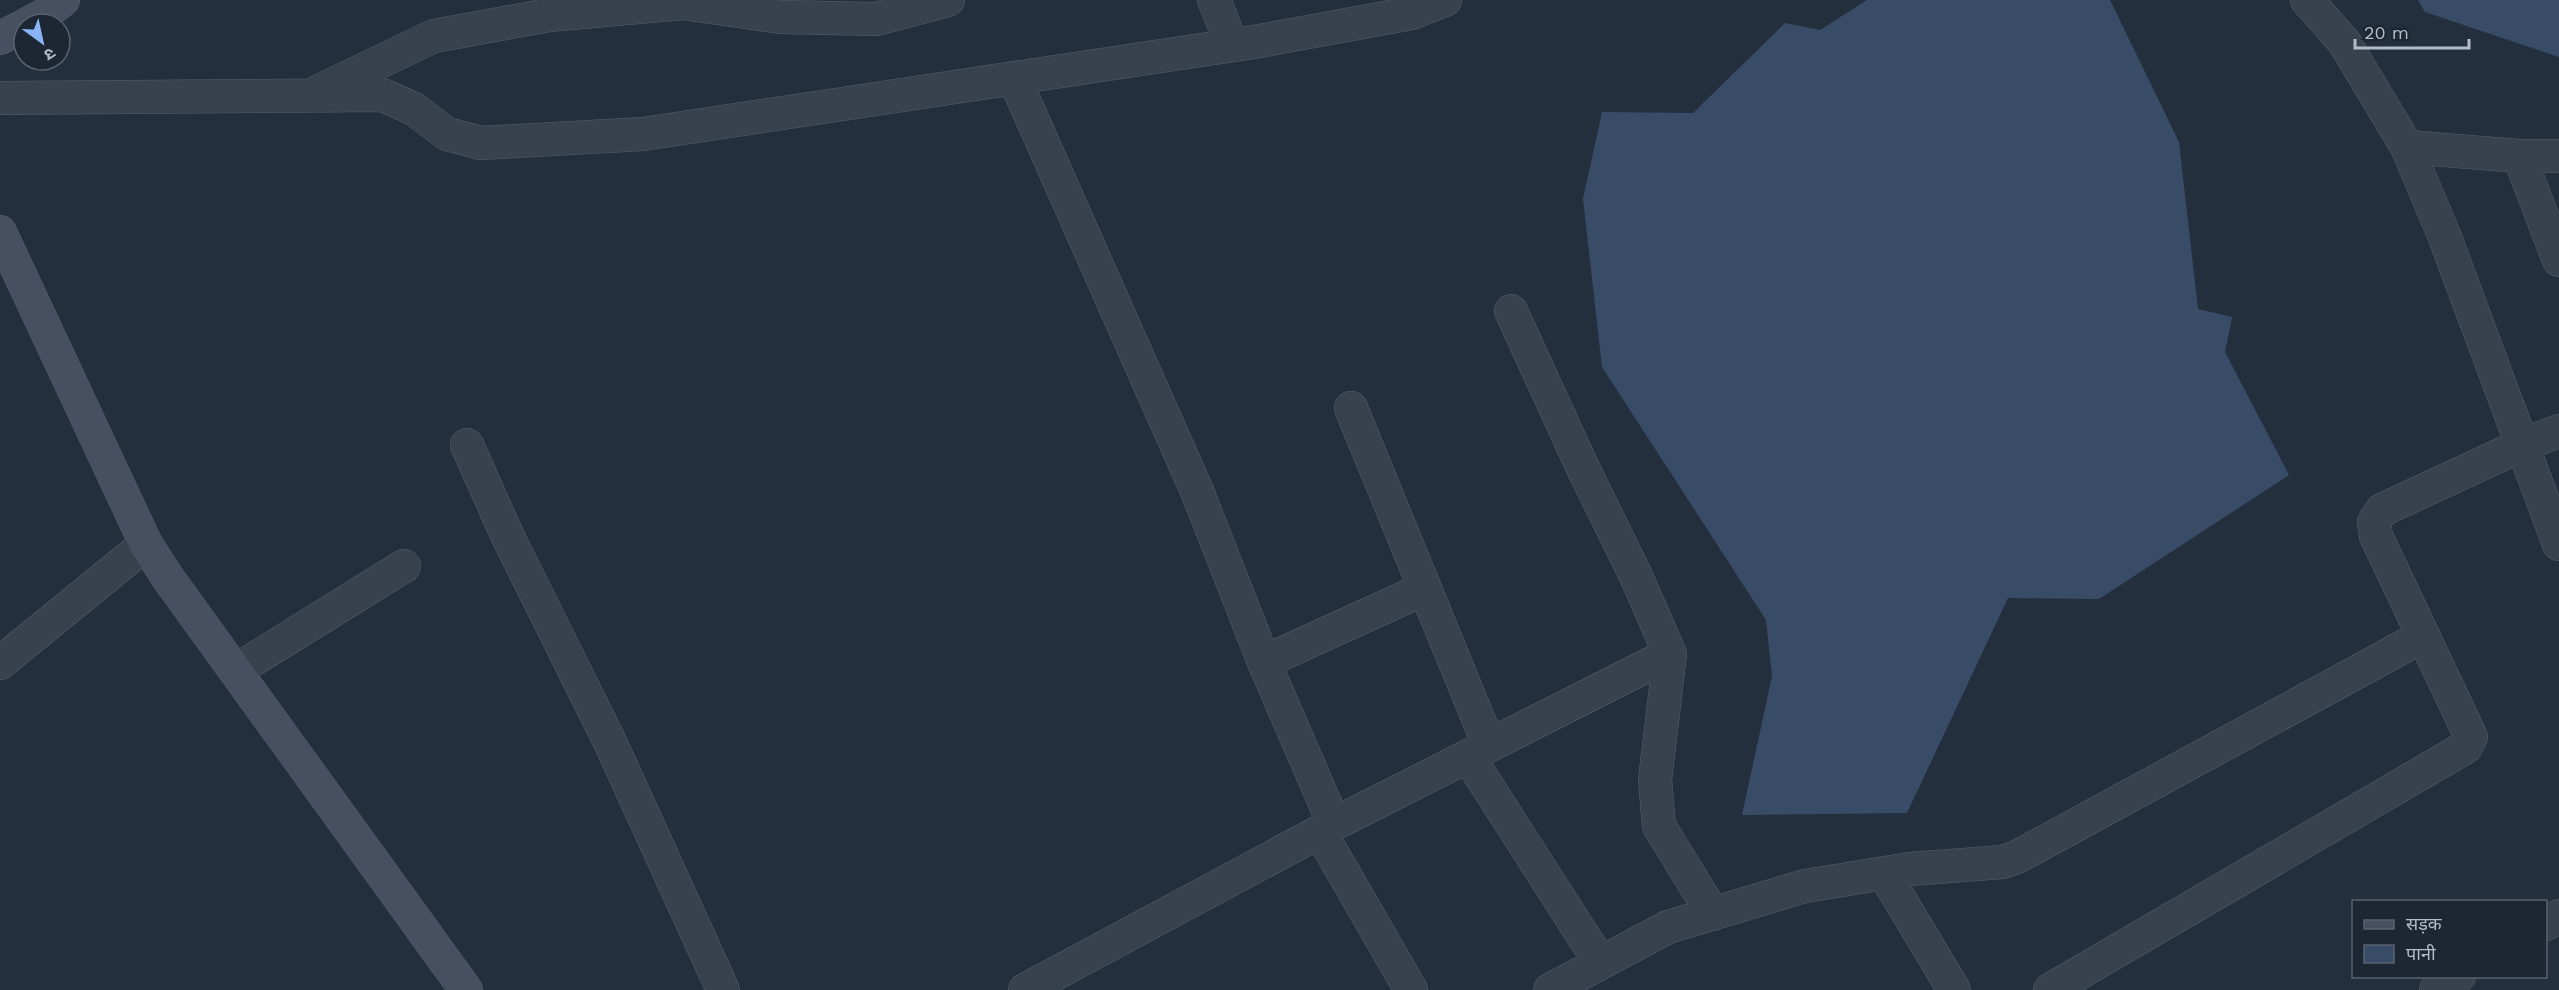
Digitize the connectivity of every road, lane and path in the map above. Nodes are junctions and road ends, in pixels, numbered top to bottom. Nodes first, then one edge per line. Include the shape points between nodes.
1 (63, 0) edge
2 (948, 0) edge
3 (1214, 0) edge
4 (1445, 0) edge
5 (2307, 0) edge
6 (911, 4) edge
7 (778, 8) edge
8 (48, 12) edge
9 (1232, 45) junction
10 (1014, 78) junction
11 (312, 94) junction
12 (0, 98) edge
13 (2407, 147) junction
14 (2519, 156) junction
15 (2559, 156) edge
16 (0, 232) edge
17 (2559, 260) edge
18 (1511, 311) dead end
19 (1351, 408) dead end
20 (2559, 431) edge
21 (467, 445) dead end
22 (2522, 445) junction
23 (2559, 543) edge
24 (146, 544) junction
25 (404, 566) dead end
26 (1424, 589) junction
27 (2423, 636) junction
28 (1670, 654) junction
29 (1264, 662) junction
30 (0, 663) edge
31 (235, 671) junction
32 (1478, 751) junction
33 (1327, 828) junction
34 (1884, 873) junction
35 (1713, 914) junction
36 (1600, 963) junction
37 (2456, 978) edge
38 (466, 990) edge
39 (723, 990) edge
40 (1025, 990) edge
41 (1411, 990) edge
42 (1550, 990) edge
43 (1954, 990) edge
44 (2050, 990) edge
45 (2436, 990) edge

1 - 8 street
2 - 6 street
3 - 9 street
4 - 9 street via 1412,13
5 - 13 street via 2344,42
6 - 7 street via 876,19
7 - 11 street via 683,3 549,15 434,36
9 - 10 street
10 - 11 street via 643,134 481,143 447,134 414,109 383,94
10 - 29 street via 1197,491
11 - 12 street
13 - 14 street
13 - 22 street
14 - 15 street
14 - 17 street
16 - 24 street
18 - 28 street
19 - 26 street
20 - 22 street
21 - 39 street via 610,742
22 - 23 street
22 - 27 street via 2382,510 2374,522 2376,536
24 - 30 street
24 - 31 street
25 - 31 street
26 - 29 street
26 - 32 street
27 - 34 street via 2017,857 2003,862 1969,862
27 - 44 street via 2470,737 2466,747
28 - 32 street
28 - 35 street via 1655,780 1659,826
29 - 33 street
31 - 38 street
32 - 33 street
32 - 36 street
33 - 40 street
33 - 41 street
34 - 35 street via 1805,886
34 - 43 street
35 - 36 street via 1668,927
36 - 42 street
37 - 45 street

